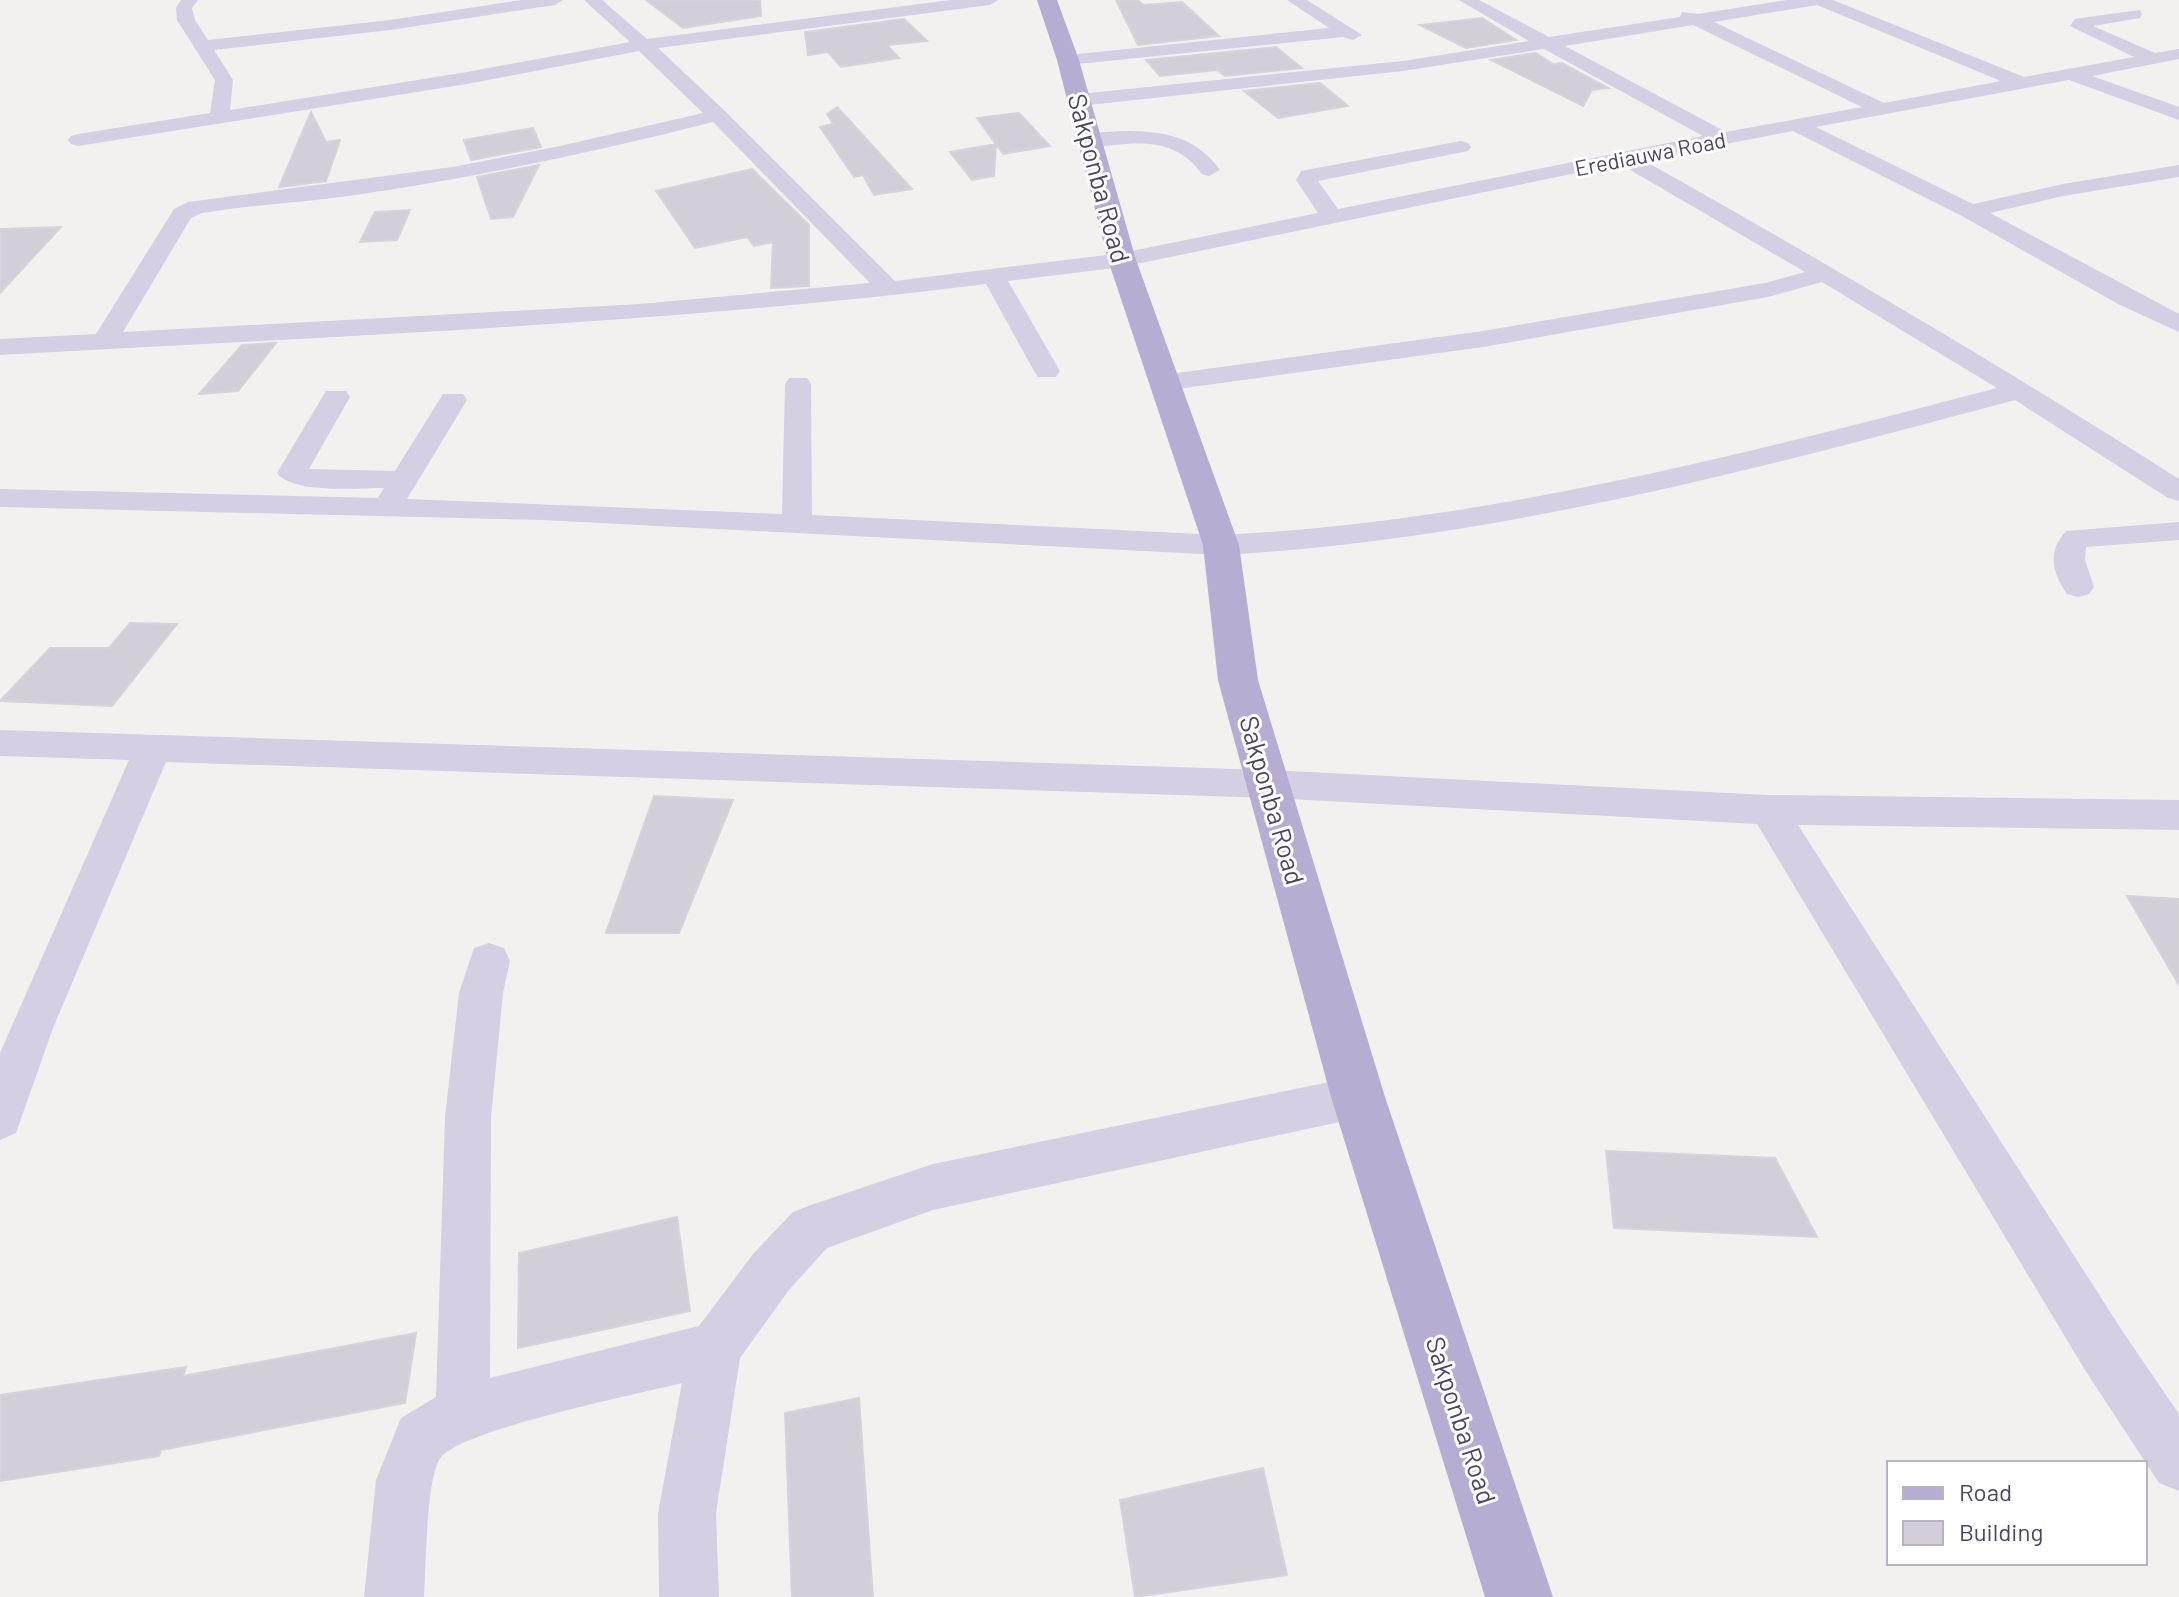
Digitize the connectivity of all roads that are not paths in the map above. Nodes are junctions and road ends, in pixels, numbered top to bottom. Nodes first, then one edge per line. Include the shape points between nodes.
1 (190, 0) edge
2 (555, 0) edge
3 (592, 0) edge
4 (990, 0) edge
5 (1047, 0) edge
6 (1295, 0) edge
7 (1467, 0) edge
8 (1818, 0) edge
9 (1669, 6) dead end
10 (2134, 14) dead end
11 (1693, 19) junction
12 (1346, 31) junction
13 (1544, 44) junction
14 (643, 45) junction
15 (202, 46) junction
16 (2179, 54) edge
17 (2154, 59) junction
18 (1403, 66) junction
19 (2071, 75) junction
20 (2024, 84) junction
21 (1079, 100) junction
22 (1884, 110) junction
23 (2179, 114) edge
24 (718, 115) junction
25 (219, 119) junction
26 (1796, 125) junction
27 (1722, 138) junction
28 (78, 140) dead end
29 (1461, 147) dead end
30 (1623, 157) junction
31 (1209, 170) dead end
32 (2179, 171) edge
33 (1970, 211) junction
34 (1332, 217) junction
35 (1122, 260) junction
36 (1828, 273) junction
37 (994, 277) junction
38 (889, 289) junction
39 (2179, 324) edge
40 (104, 342) junction
41 (0, 347) edge
42 (1047, 371) dead end
43 (1163, 383) junction
44 (798, 384) dead end
45 (2022, 390) junction
46 (336, 397) dead end
47 (453, 400) dead end
48 (403, 480) junction
49 (2179, 492) edge
50 (0, 498) edge
51 (387, 508) junction
52 (797, 524) junction
53 (2179, 531) edge
54 (1221, 545) junction
55 (2078, 587) dead end
56 (0, 743) edge
57 (153, 748) junction
58 (1269, 784) junction
59 (1768, 810) junction
60 (2178, 815) edge
61 (489, 961) dead end
62 (16, 1028) edge
63 (1358, 1097) junction
64 (0, 1118) edge
65 (715, 1348) junction
66 (463, 1412) junction
67 (2179, 1463) edge
68 (394, 1597) edge
69 (689, 1597) edge
70 (1519, 1597) edge

1 - 15 street via 184,8 186,20
2 - 15 street
3 - 14 street
4 - 14 street
5 - 21 main road, Sakponba Road
6 - 12 street
7 - 13 street
8 - 11 street
8 - 20 street
9 - 11 street
10 - 17 street via 2079,26
11 - 13 street
11 - 22 street
12 - 18 street
12 - 21 street
13 - 18 street
13 - 27 street
14 - 24 street
14 - 25 street
15 - 25 street via 224,80
16 - 17 street, Erediauwa Road
17 - 19 street, Erediauwa Road
18 - 21 street
19 - 20 street, Erediauwa Road
19 - 23 street
20 - 22 street, Erediauwa Road
21 - 31 street via 1145,137 1189,146
21 - 35 main road, Sakponba Road
22 - 26 street, Erediauwa Road
24 - 38 street
24 - 40 street via 458,171 291,198 196,207 182,214
25 - 28 street
26 - 27 street, Erediauwa Road
26 - 33 street
27 - 30 street, Erediauwa Road
29 - 34 street via 1309,176
30 - 34 street, Erediauwa Road
30 - 36 street
32 - 33 street
33 - 39 street
34 - 35 street, Erediauwa Road
35 - 37 street, Erediauwa Road
35 - 43 main road, Sakponba Road
36 - 43 street via 1768,290 1483,339
36 - 45 street
37 - 38 street, Erediauwa Road
37 - 42 street
38 - 40 street, Erediauwa Road via 640,311
40 - 41 street, Erediauwa Road
43 - 54 main road, Sakponba Road
44 - 52 street
45 - 49 street
45 - 54 street via 1592,496 1335,538
46 - 48 street via 292,473 306,478
47 - 48 street
48 - 51 street
50 - 51 street
51 - 52 street
52 - 54 street
53 - 55 street via 2077,538 2069,547 2069,560
54 - 58 main road, Sakponba Road via 1238,680
56 - 57 street
57 - 58 street
57 - 62 street
58 - 59 street
58 - 63 main road, Sakponba Road
59 - 60 street
59 - 67 street
61 - 66 street via 468,1117
62 - 64 street
63 - 65 street via 933,1187 811,1229 771,1272
63 - 70 main road, Sakponba Road
65 - 66 street
65 - 69 street via 687,1513
66 - 68 street via 421,1438 404,1480

